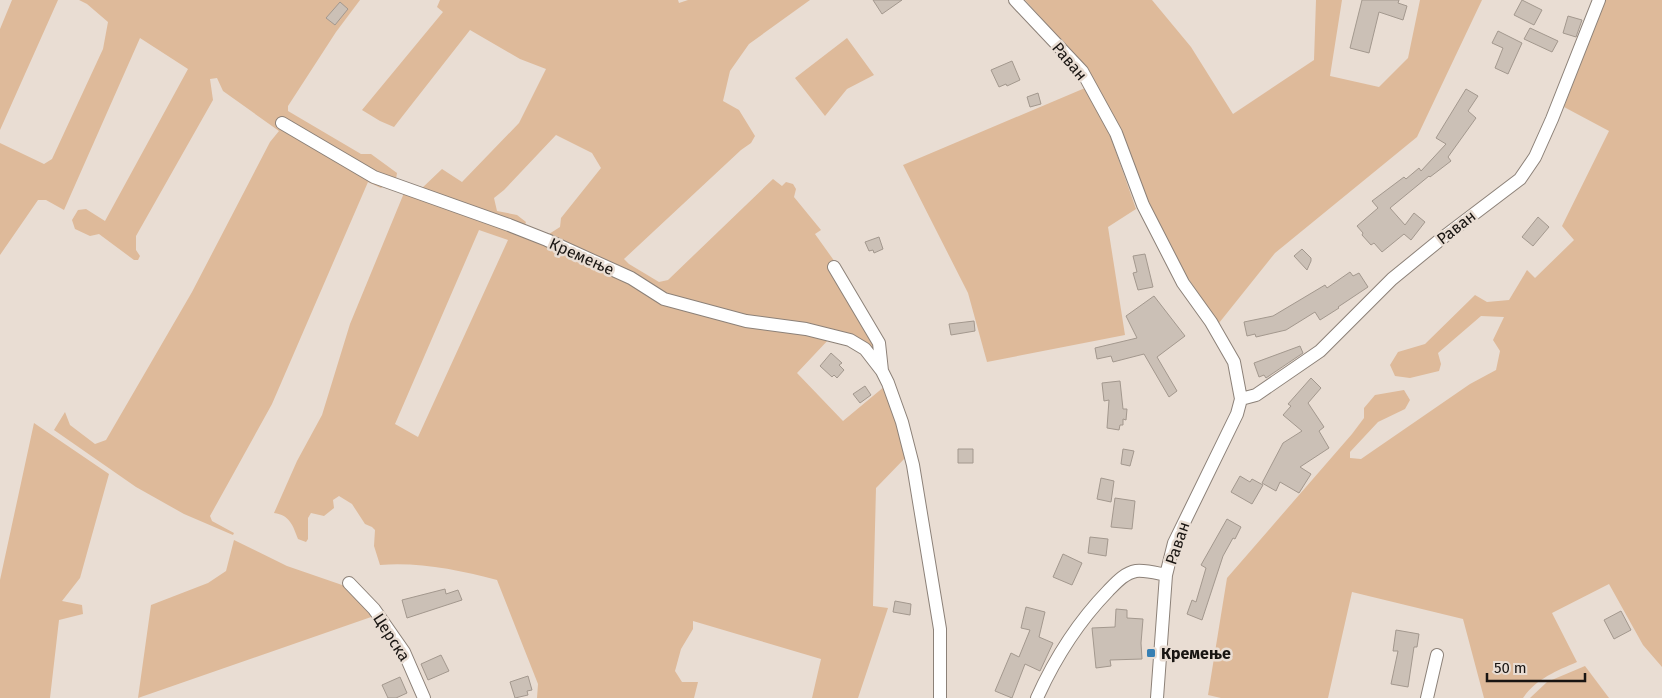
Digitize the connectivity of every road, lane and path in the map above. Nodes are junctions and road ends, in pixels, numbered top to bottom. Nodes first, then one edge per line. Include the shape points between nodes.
1 (1015, 0) edge
2 (1599, 0) edge
3 (282, 123) dead end
4 (834, 267) dead end
5 (882, 371) junction
6 (1242, 399) junction
7 (1166, 575) junction
8 (349, 583) dead end
9 (1437, 654) dead end
10 (424, 698) edge
11 (940, 698) edge
12 (1037, 698) edge
13 (1157, 698) edge
14 (1426, 698) edge

1 - 6 street, Раван via 1082,71 1116,133 1143,205 1183,283 1227,347 1234,362
2 - 6 street, Раван via 1552,119 1532,162 1520,179 1392,279 1320,351 1256,396
3 - 5 street, Кремење via 374,177 539,237 631,278 664,300 746,321 806,329 850,340 865,349
4 - 5 street, Кремење via 879,343
5 - 11 street, Кремење via 902,422 913,465 940,629
6 - 7 street, Раван via 1232,426 1174,542
7 - 12 street via 1134,571 1117,582 1074,630
7 - 13 street, Раван
8 - 10 street, Церска via 374,608 404,652
9 - 14 street

